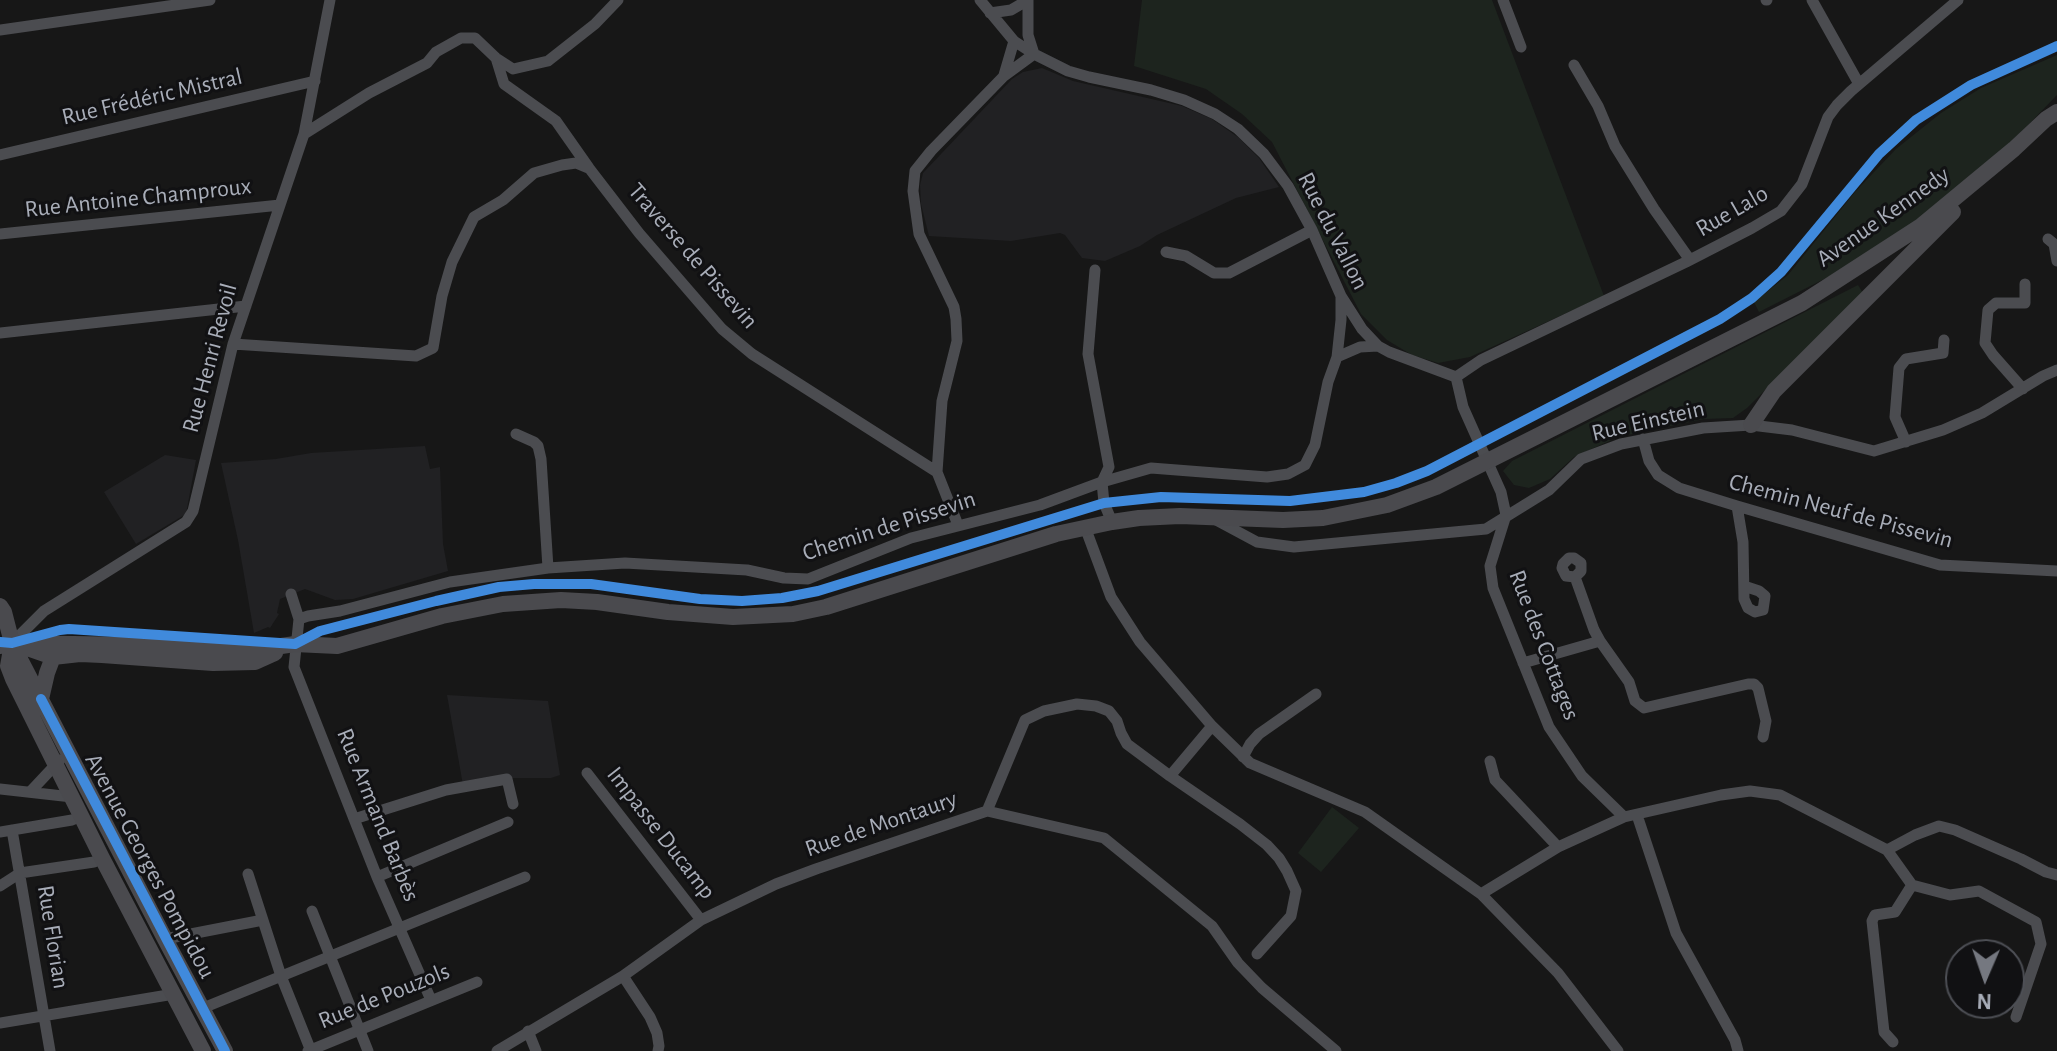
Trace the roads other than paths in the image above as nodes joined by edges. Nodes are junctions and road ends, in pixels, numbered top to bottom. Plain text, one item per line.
1 (210, 0) edge
2 (330, 0) edge
3 (618, 0) edge
4 (980, 0) edge
5 (1028, 0) edge
6 (1503, 0) edge
7 (1812, 0) edge
8 (1958, 0) edge
9 (990, 13) junction
10 (0, 30) edge
11 (1014, 41) junction
12 (1521, 47) dead end
13 (1034, 54) junction
14 (496, 58) junction
15 (1574, 65) dead end
16 (1004, 76) junction
17 (315, 81) junction
18 (1859, 84) junction
19 (2057, 101) edge
20 (2052, 116) edge
21 (304, 134) junction
22 (2014, 149) junction
23 (0, 155) edge
24 (589, 168) junction
25 (280, 205) junction
26 (1312, 230) junction
27 (0, 234) edge
28 (2048, 239) dead end
29 (1166, 252) dead end
30 (1690, 260) junction
31 (2057, 261) edge
32 (1095, 270) dead end
33 (2025, 284) dead end
34 (1341, 296) junction
35 (246, 306) junction
36 (0, 333) edge
37 (1944, 340) dead end
38 (233, 344) junction
39 (1378, 346) junction
40 (1337, 357) junction
41 (2057, 370) edge
42 (1456, 377) junction
43 (2023, 389) junction
44 (1751, 425) junction
45 (516, 434) dead end
46 (1643, 439) junction
47 (1906, 442) junction
48 (937, 472) junction
49 (1102, 482) junction
50 (1737, 506) junction
51 (1506, 515) junction
52 (1212, 517) junction
53 (1112, 522) junction
54 (958, 525) junction
55 (1085, 527) junction
56 (548, 568) junction
57 (2057, 571) edge
58 (1575, 577) dead end
59 (1744, 586) dead end
60 (291, 594) dead end
61 (0, 606) edge
62 (299, 619) junction
63 (0, 626) edge
64 (1600, 641) junction
65 (4, 642) edge
66 (295, 644) junction
67 (53, 657) junction
68 (1523, 663) junction
69 (1316, 694) dead end
70 (41, 699) junction
71 (1212, 726) junction
72 (1763, 737) dead end
73 (1243, 757) junction
74 (61, 758) junction
75 (1490, 761) dead end
76 (587, 773) dead end
77 (1170, 776) junction
78 (0, 789) edge
79 (30, 792) junction
80 (72, 797) junction
81 (513, 804) dead end
82 (987, 811) junction
83 (1637, 815) junction
84 (82, 816) junction
85 (1624, 817) junction
86 (354, 819) junction
87 (508, 822) dead end
88 (6, 831) edge
89 (1558, 847) junction
90 (1887, 850) junction
91 (102, 858) junction
92 (20, 873) junction
93 (248, 874) dead end
94 (2057, 875) edge
95 (377, 877) junction
96 (525, 877) dead end
97 (1912, 885) junction
98 (0, 886) edge
99 (1481, 894) junction
100 (312, 911) dead end
101 (263, 920) junction
102 (701, 920) junction
103 (399, 929) junction
104 (165, 939) junction
105 (1257, 954) dead end
106 (329, 957) junction
107 (281, 976) junction
108 (623, 976) junction
109 (477, 982) dead end
110 (2025, 991) edge
111 (174, 994) junction
112 (431, 1000) junction
113 (203, 1008) junction
114 (43, 1017) junction
115 (0, 1023) edge
116 (359, 1030) junction
117 (528, 1031) junction
118 (1893, 1042) dead end
119 (50, 1051) edge
120 (203, 1051) edge
121 (225, 1051) edge
122 (310, 1051) edge
123 (368, 1051) edge
124 (497, 1051) edge
125 (536, 1051) edge
126 (658, 1051) edge
127 (1336, 1051) edge
128 (1618, 1051) edge
129 (1738, 1051) edge

1 - 10 street
2 - 17 street, Rue Henri Revoil
3 - 14 street
4 - 9 street, Rue du Vallon
5 - 9 street
5 - 13 street
6 - 12 street
7 - 18 street
8 - 18 street, Rue Lalo
9 - 11 street, Rue du Vallon
11 - 13 street, Rue du Vallon
11 - 16 street
13 - 16 street
13 - 26 street, Rue du Vallon
14 - 21 street
14 - 24 street, Traverse de Pissevin
15 - 30 street
16 - 48 street
17 - 21 street, Rue Henri Revoil
17 - 23 street, Rue Frédéric Mistral
18 - 30 street, Rue Lalo
19 - 20 main road, Avenue Kennedy
20 - 22 main road, Avenue Kennedy
21 - 25 street, Rue Henri Revoil
22 - 44 main road
22 - 52 main road, Avenue Kennedy
24 - 38 street
24 - 48 street, Traverse de Pissevin
25 - 27 street, Rue Antoine Champroux
25 - 35 street, Rue Henri Revoil
26 - 29 street
26 - 34 street, Rue du Vallon
28 - 31 street
30 - 42 street, Rue Lalo
32 - 49 street
33 - 43 street
34 - 39 street, Rue du Vallon
34 - 40 street, Chemin de Pissevin
35 - 36 street
35 - 38 street, Rue Henri Revoil
37 - 47 street
38 - 65 street, Rue Henri Revoil
39 - 40 street
39 - 42 street, Rue du Vallon
40 - 49 street, Chemin de Pissevin
41 - 43 street, Rue Einstein
42 - 51 street
43 - 47 street, Rue Einstein
44 - 46 street, Rue Einstein
44 - 47 street, Rue Einstein
45 - 56 street
46 - 50 street, Chemin Neuf de Pissevin
46 - 51 street, Rue Einstein
48 - 54 street
49 - 53 street
49 - 54 street, Chemin de Pissevin
50 - 57 street, Chemin Neuf de Pissevin
50 - 59 street
51 - 52 street, Rue Einstein
51 - 68 street, Rue des Cottages
52 - 53 main road, Avenue Kennedy
53 - 55 main road, Avenue Kennedy
54 - 56 street, Chemin de Pissevin
55 - 66 main road, Avenue Kennedy
55 - 71 street
56 - 62 street, Chemin de Pissevin
58 - 64 street
60 - 62 street
61 - 65 main road
62 - 66 street
63 - 65 main road
64 - 68 street
64 - 72 street
65 - 66 main road, Avenue Kennedy
65 - 67 main road
65 - 70 main road, Avenue Georges Pompidou
65 - 74 main road, Avenue Georges Pompidou
66 - 67 main road, Avenue Kennedy
66 - 86 street, Rue Armand Barbès
67 - 70 main road
68 - 85 street, Rue des Cottages
69 - 73 street
70 - 74 main road, Avenue Georges Pompidou
71 - 73 street
71 - 77 street
73 - 99 street
74 - 79 street
74 - 80 main road, Avenue Georges Pompidou
74 - 104 main road, Avenue Georges Pompidou
75 - 89 street
76 - 102 street, Impasse Ducamp
77 - 82 street
77 - 105 street
78 - 79 street
79 - 80 street
80 - 84 main road, Avenue Georges Pompidou
81 - 86 street
82 - 102 street, Rue de Montaury
82 - 127 street, Rue de Montaury
83 - 85 street
83 - 90 street
83 - 129 street
84 - 88 street
84 - 91 main road, Avenue Georges Pompidou
85 - 89 street
86 - 95 street, Rue Armand Barbès
87 - 95 street
88 - 92 street, Rue Florian
89 - 99 street
90 - 94 street
90 - 97 street
91 - 92 street
91 - 111 main road, Avenue Georges Pompidou
92 - 98 street
92 - 114 street, Rue Florian
93 - 101 street
95 - 103 street, Rue Armand Barbès
96 - 103 street
97 - 110 street
97 - 118 street
99 - 128 street
100 - 106 street
101 - 104 street
101 - 107 street
102 - 108 street, Rue de Montaury
103 - 106 street
103 - 112 street, Rue Armand Barbès
104 - 113 main road, Avenue Georges Pompidou
106 - 107 street
106 - 116 street
107 - 113 street
107 - 122 street
108 - 117 street, Rue de Montaury
108 - 126 street
109 - 112 street, Rue de Pouzols
111 - 114 street
111 - 120 main road, Avenue Georges Pompidou
112 - 116 street, Rue de Pouzols
113 - 121 main road, Avenue Georges Pompidou
114 - 115 street
114 - 119 street, Rue Florian
116 - 122 street, Rue de Pouzols
116 - 123 street
117 - 124 street, Rue de Montaury
117 - 125 street

